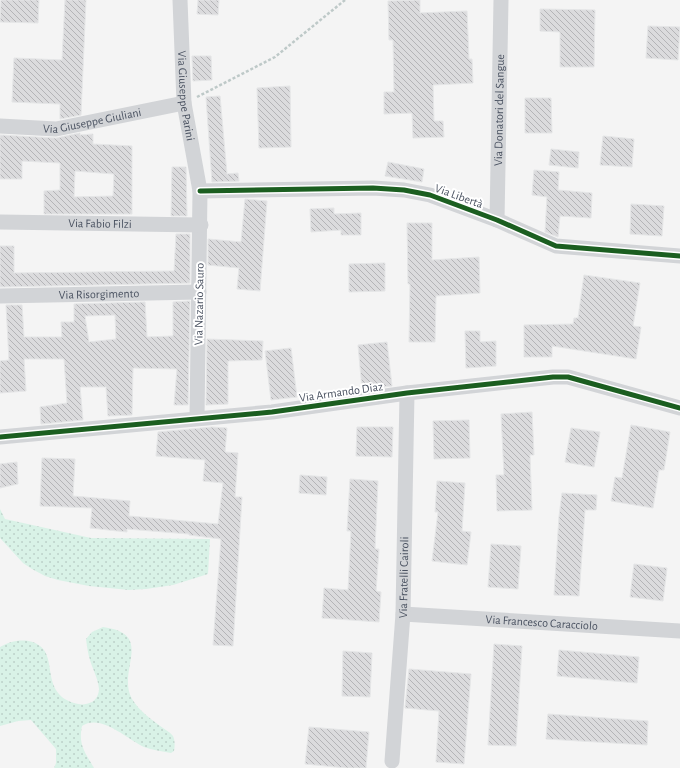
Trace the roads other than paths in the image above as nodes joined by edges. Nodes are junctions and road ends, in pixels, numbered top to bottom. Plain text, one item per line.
1 (180, 0) edge
2 (501, 0) edge
3 (184, 103) junction
4 (0, 126) edge
5 (200, 191) junction
6 (496, 220) junction
7 (0, 222) edge
8 (201, 225) junction
9 (680, 256) edge
10 (199, 292) junction
11 (0, 296) edge
12 (408, 393) junction
13 (680, 408) edge
14 (197, 418) junction
15 (0, 437) edge
16 (403, 614) junction
17 (680, 631) edge
18 (392, 761) dead end

1 - 3 street, Via Giuseppe Parini
2 - 6 street, Via Donatori del Sangue
3 - 4 street, Via Giuseppe Giuliani
3 - 5 street, Via Giuseppe Parini
5 - 6 street, Via Libertà
5 - 8 street, Via Nazario Sauro
6 - 9 street, Via Libertà
7 - 8 street, Via Fabio Filzi
8 - 10 street, Via Nazario Sauro
10 - 11 street, Via Risorgimento
10 - 14 street, Via Nazario Sauro
12 - 13 street, Via Armando Diaz
12 - 14 street, Via Armando Diaz
12 - 16 street, Via Fratelli Cairoli
14 - 15 street, Via Armando Diaz
16 - 17 street, Via Francesco Caracciolo
16 - 18 street, Via Fratelli Cairoli

